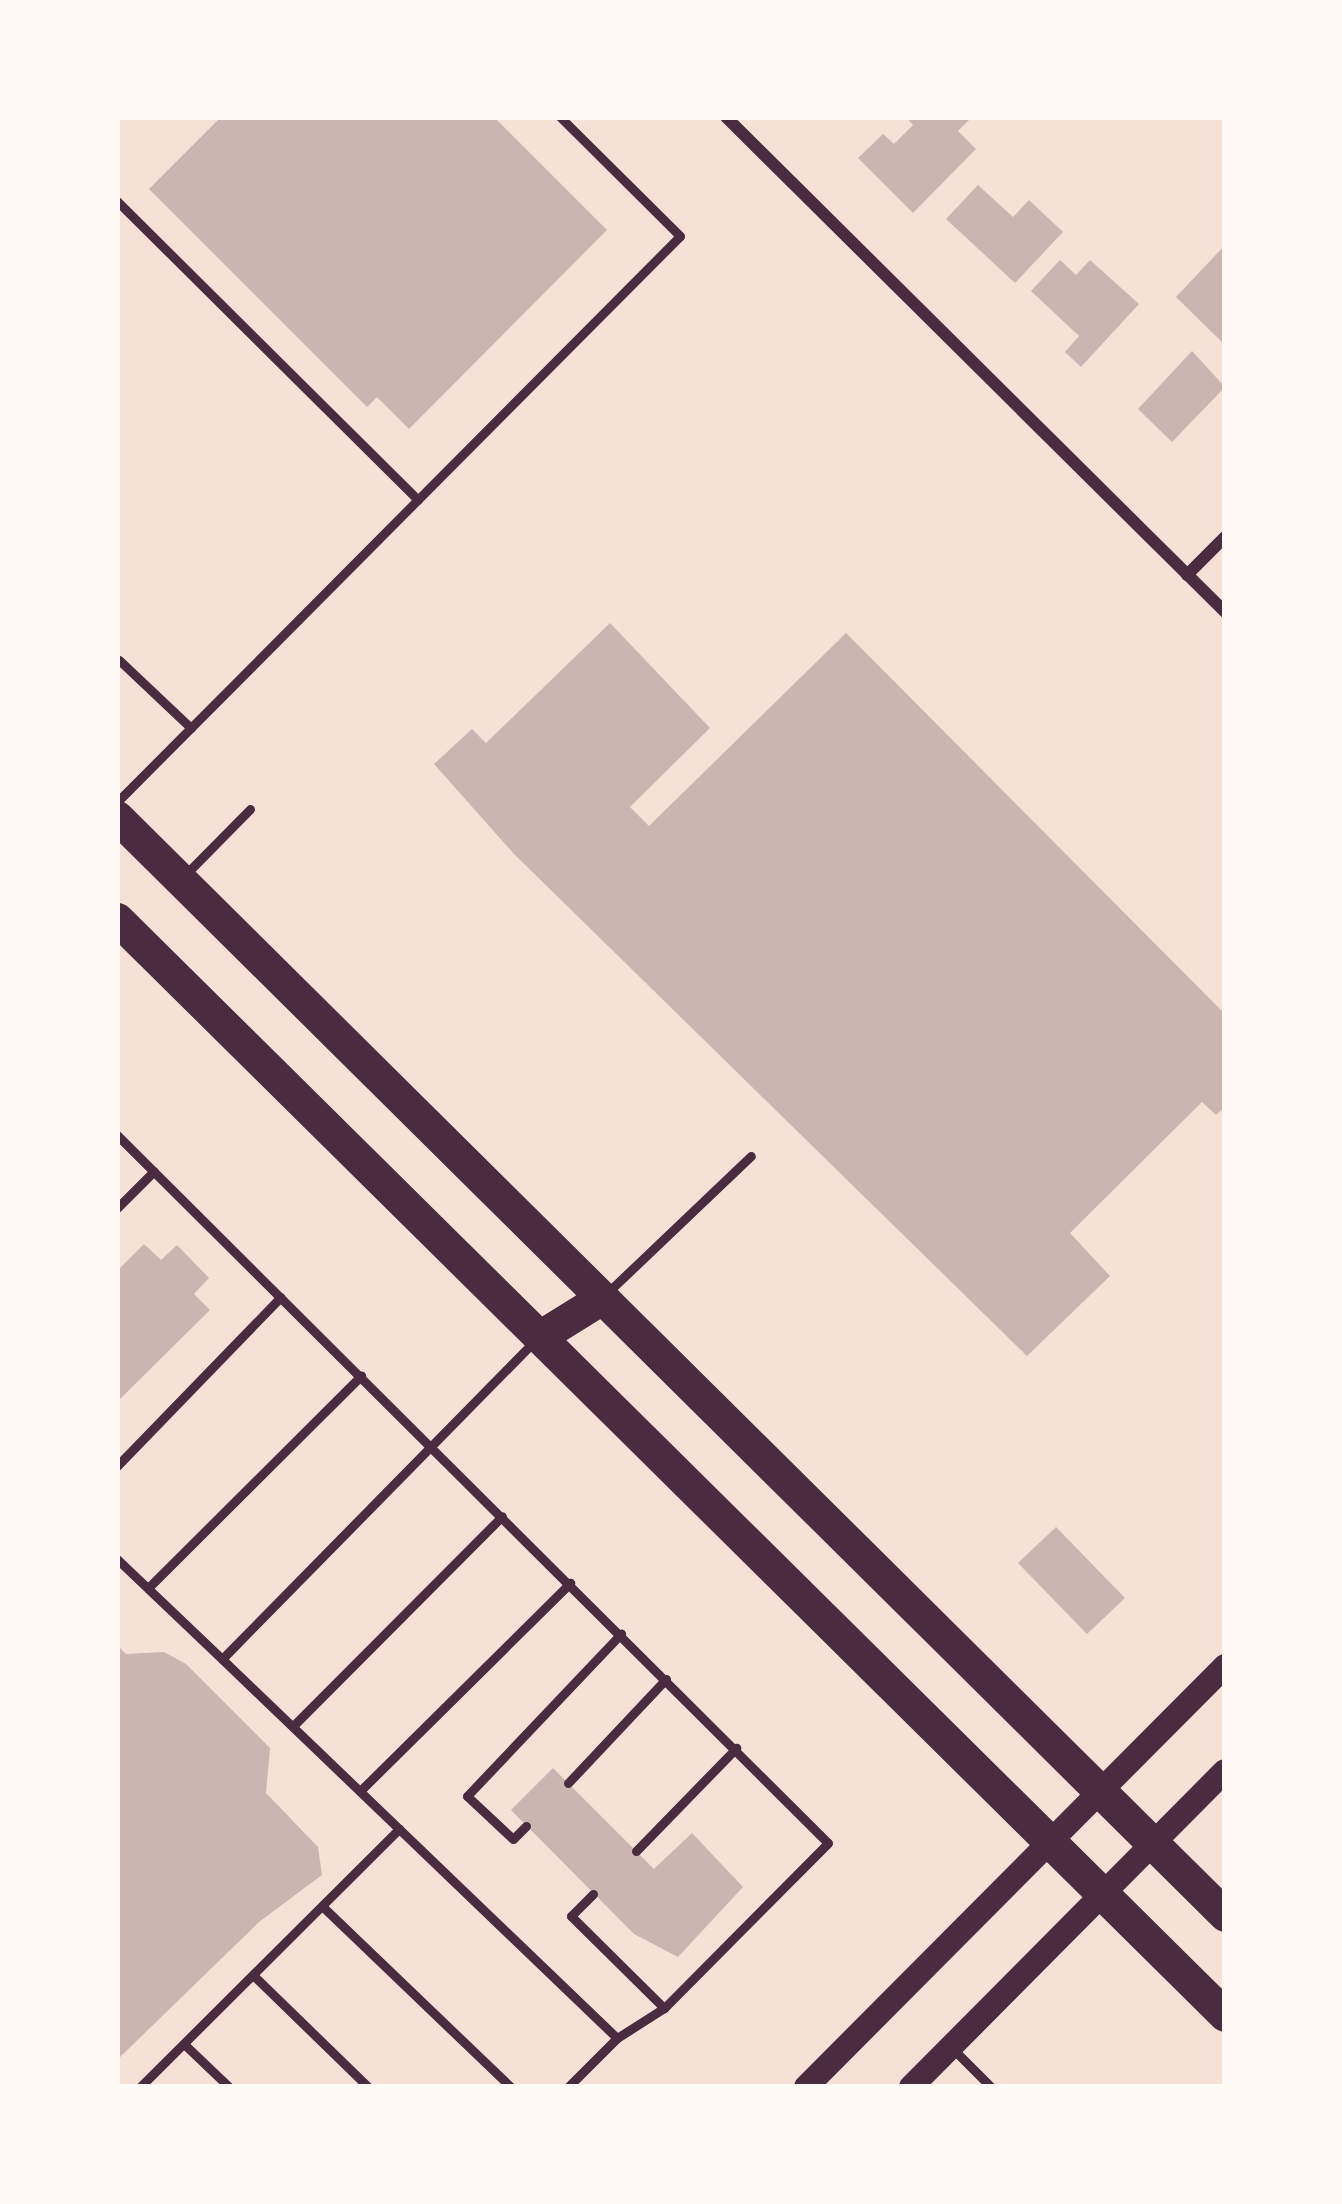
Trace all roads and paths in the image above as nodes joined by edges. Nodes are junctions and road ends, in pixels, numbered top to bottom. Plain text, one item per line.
1 (560, 117) edge
2 (733, 119) edge
3 (117, 201) edge
4 (418, 500) junction
5 (1225, 537) edge
6 (1187, 575) junction
7 (1225, 612) edge
8 (119, 660) edge
9 (191, 728) junction
10 (117, 802) edge
11 (250, 809) dead end
12 (117, 817) edge
13 (181, 880) junction
14 (117, 920) edge
15 (117, 1135) edge
16 (751, 1156) dead end
17 (154, 1171) junction
18 (117, 1208) edge
19 (281, 1297) junction
20 (602, 1298) junction
21 (539, 1337) junction
22 (361, 1376) junction
23 (117, 1443) edge
24 (432, 1447) junction
25 (129, 1454) junction
26 (117, 1466) edge
27 (502, 1516) junction
28 (117, 1559) edge
29 (570, 1583) junction
30 (148, 1588) junction
31 (621, 1634) junction
32 (222, 1659) junction
33 (1225, 1666) edge
34 (667, 1679) junction
35 (292, 1726) junction
36 (736, 1748) junction
37 (1225, 1772) edge
38 (568, 1783) dead end
39 (1099, 1790) junction
40 (360, 1791) junction
41 (526, 1826) dead end
42 (399, 1829) junction
43 (1047, 1840) junction
44 (1154, 1843) junction
45 (636, 1851) dead end
46 (1102, 1893) junction
47 (593, 1894) dead end
48 (322, 1906) junction
49 (1225, 1915) edge
50 (253, 1975) junction
51 (664, 2008) junction
52 (1225, 2015) edge
53 (616, 2038) junction
54 (184, 2044) junction
55 (950, 2047) junction
56 (140, 2087) edge
57 (229, 2087) edge
58 (368, 2087) edge
59 (511, 2087) edge
60 (568, 2087) edge
61 (806, 2087) edge
62 (910, 2087) edge
63 (992, 2087) edge

1 - 4 lane
2 - 6 street
3 - 4 lane
4 - 9 lane
5 - 6 street
6 - 7 street
8 - 9 lane
9 - 10 lane
11 - 13 lane
12 - 13 highway
13 - 20 highway
14 - 21 highway
15 - 17 lane
16 - 20 lane
17 - 18 lane
17 - 19 lane
19 - 22 lane
19 - 25 lane
20 - 21 highway
20 - 39 highway
21 - 24 lane
21 - 43 highway
22 - 24 lane
22 - 30 lane
23 - 25 lane
24 - 27 lane
24 - 32 lane
25 - 26 lane
27 - 29 lane
27 - 35 lane
28 - 30 lane
29 - 31 lane
29 - 40 lane
30 - 32 lane
31 - 34 lane
31 - 41 lane
32 - 35 lane
33 - 39 main road
34 - 36 lane
34 - 38 lane
35 - 40 lane
36 - 45 lane
36 - 51 lane
37 - 44 main road
39 - 43 main road
39 - 44 highway
40 - 42 lane
42 - 48 lane
42 - 53 lane
43 - 46 highway
43 - 61 main road
44 - 46 main road
44 - 49 highway
46 - 52 highway
46 - 55 main road
47 - 51 lane
48 - 50 lane
48 - 59 lane
50 - 54 lane
50 - 58 lane
51 - 53 lane
53 - 60 lane
54 - 56 lane
54 - 57 lane
55 - 62 main road
55 - 63 lane

